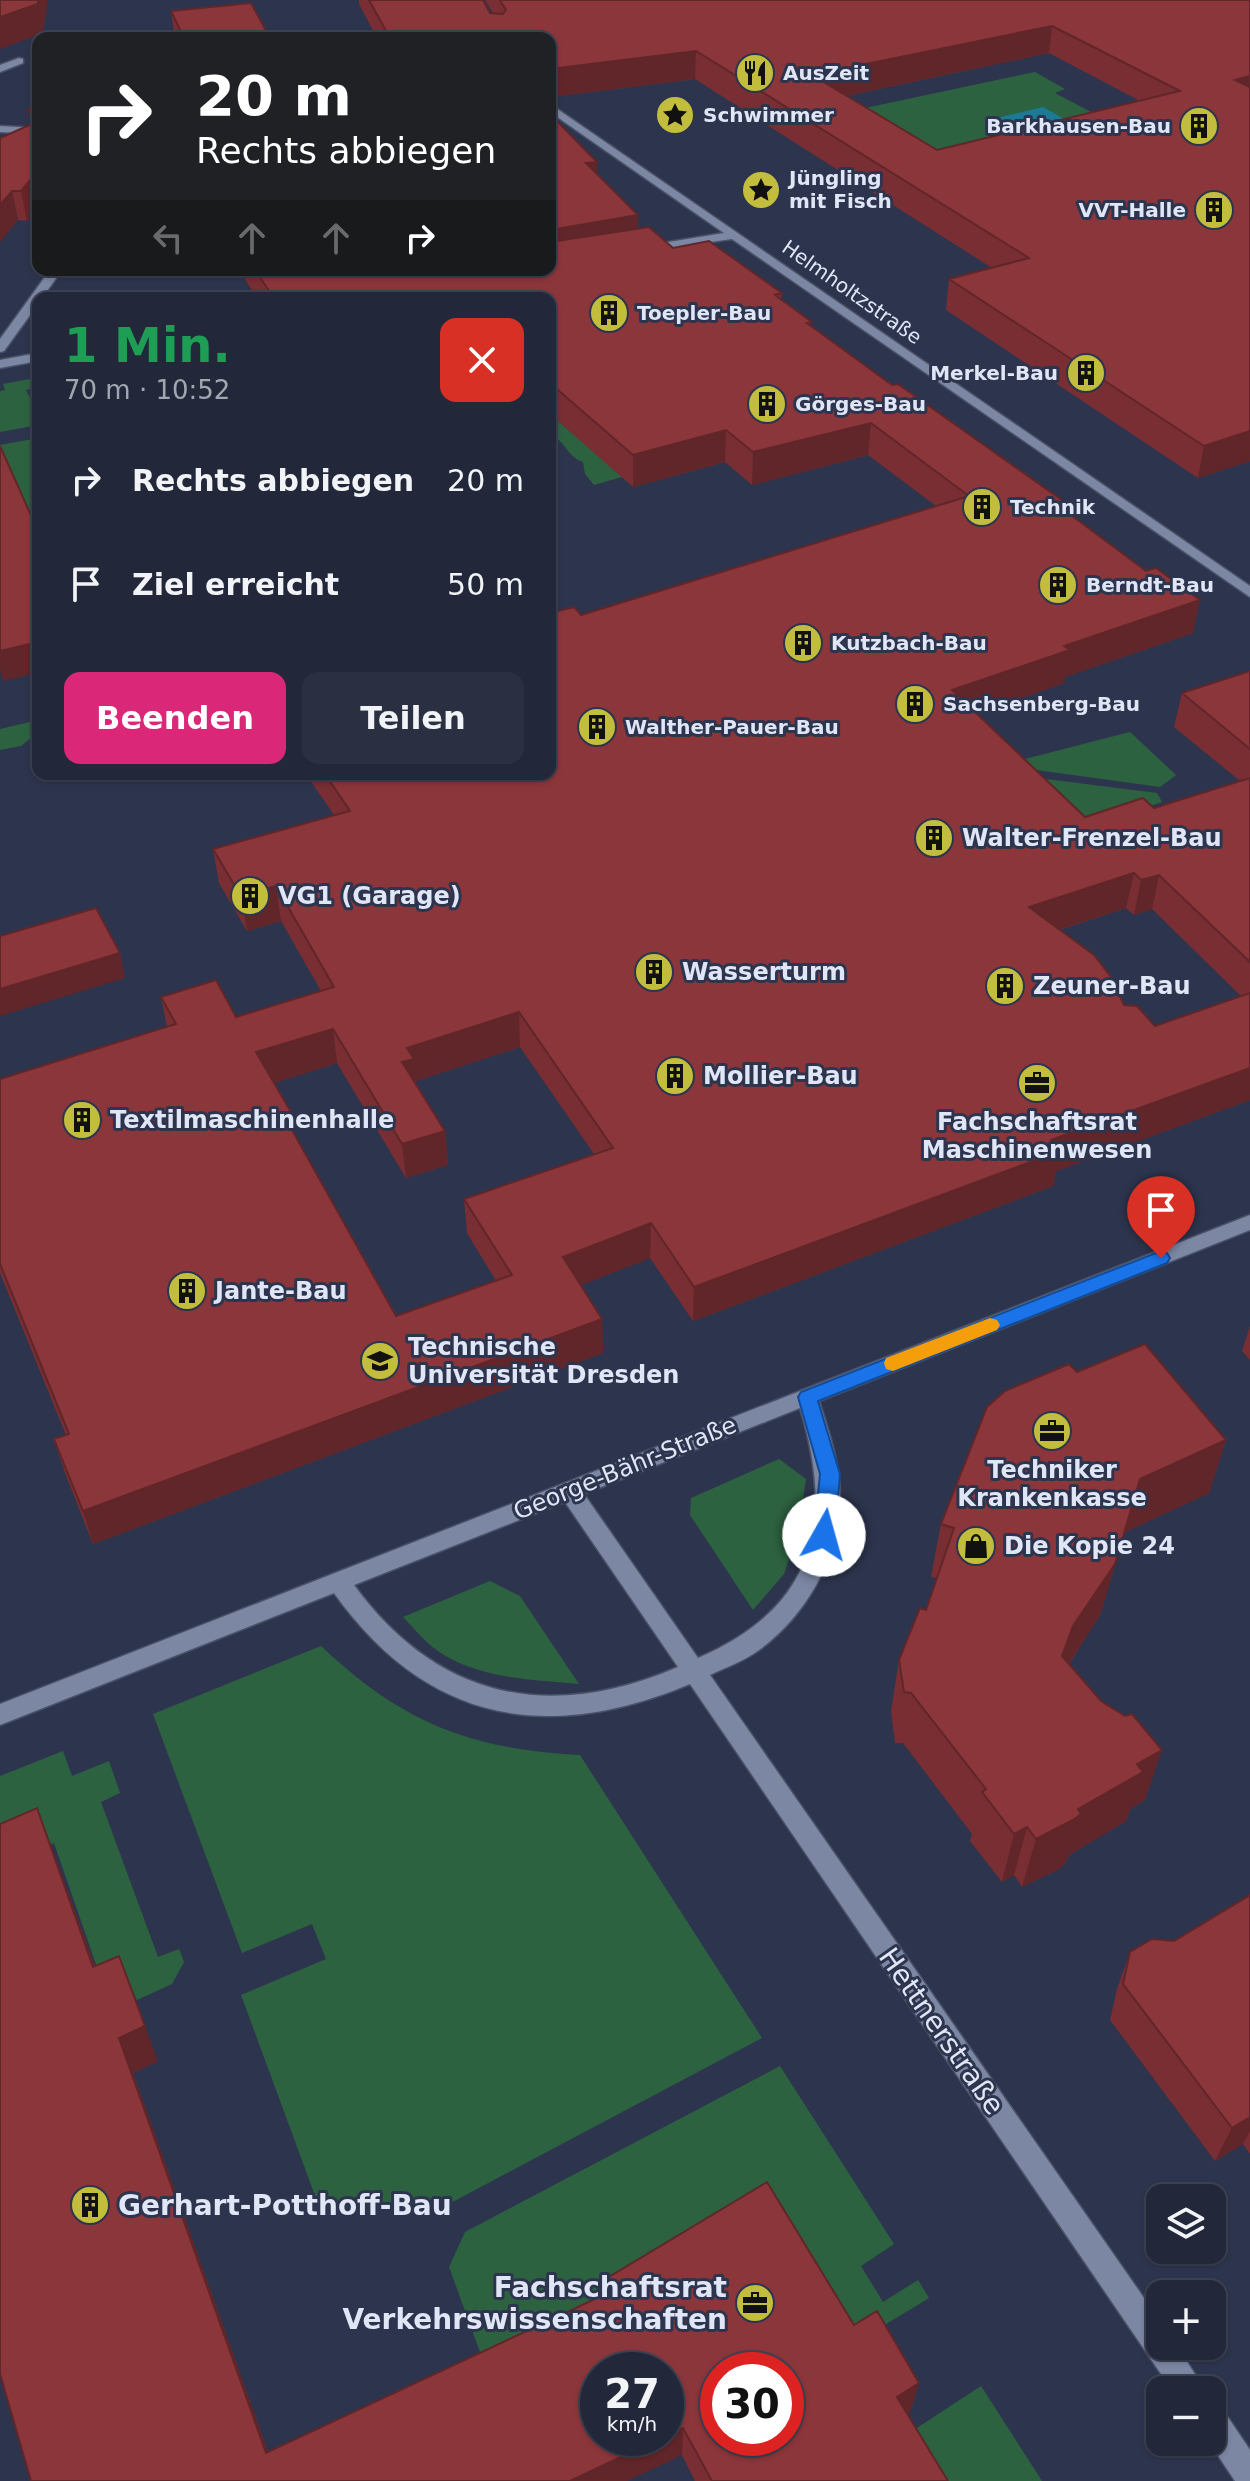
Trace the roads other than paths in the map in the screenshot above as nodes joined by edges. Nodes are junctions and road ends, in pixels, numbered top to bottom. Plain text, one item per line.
1 (19, 61) dead end
2 (0, 69) edge
3 (556, 111) edge
4 (0, 129) edge
5 (32, 131) edge
6 (734, 235) junction
7 (625, 254) edge
8 (32, 303) edge
9 (0, 348) edge
10 (32, 358) edge
11 (0, 364) edge
12 (1250, 593) edge
13 (1250, 1222) edge
14 (807, 1397) junction
15 (569, 1490) junction
16 (339, 1582) junction
17 (694, 1672) junction
18 (0, 1715) edge
19 (1180, 2376) edge
20 (1226, 2441) edge
21 (1250, 2476) edge

1 - 2 street
3 - 6 street, Helmholtzstraße
4 - 5 street
6 - 7 street
6 - 12 street, Helmholtzstraße
8 - 9 street
10 - 11 street
13 - 14 street, George-Bähr-Straße
14 - 15 street, George-Bähr-Straße
14 - 17 street
15 - 16 street, George-Bähr-Straße
15 - 17 street, Hettnerstraße
16 - 17 street
16 - 18 street, George-Bähr-Straße
17 - 19 street, Hettnerstraße
20 - 21 street

